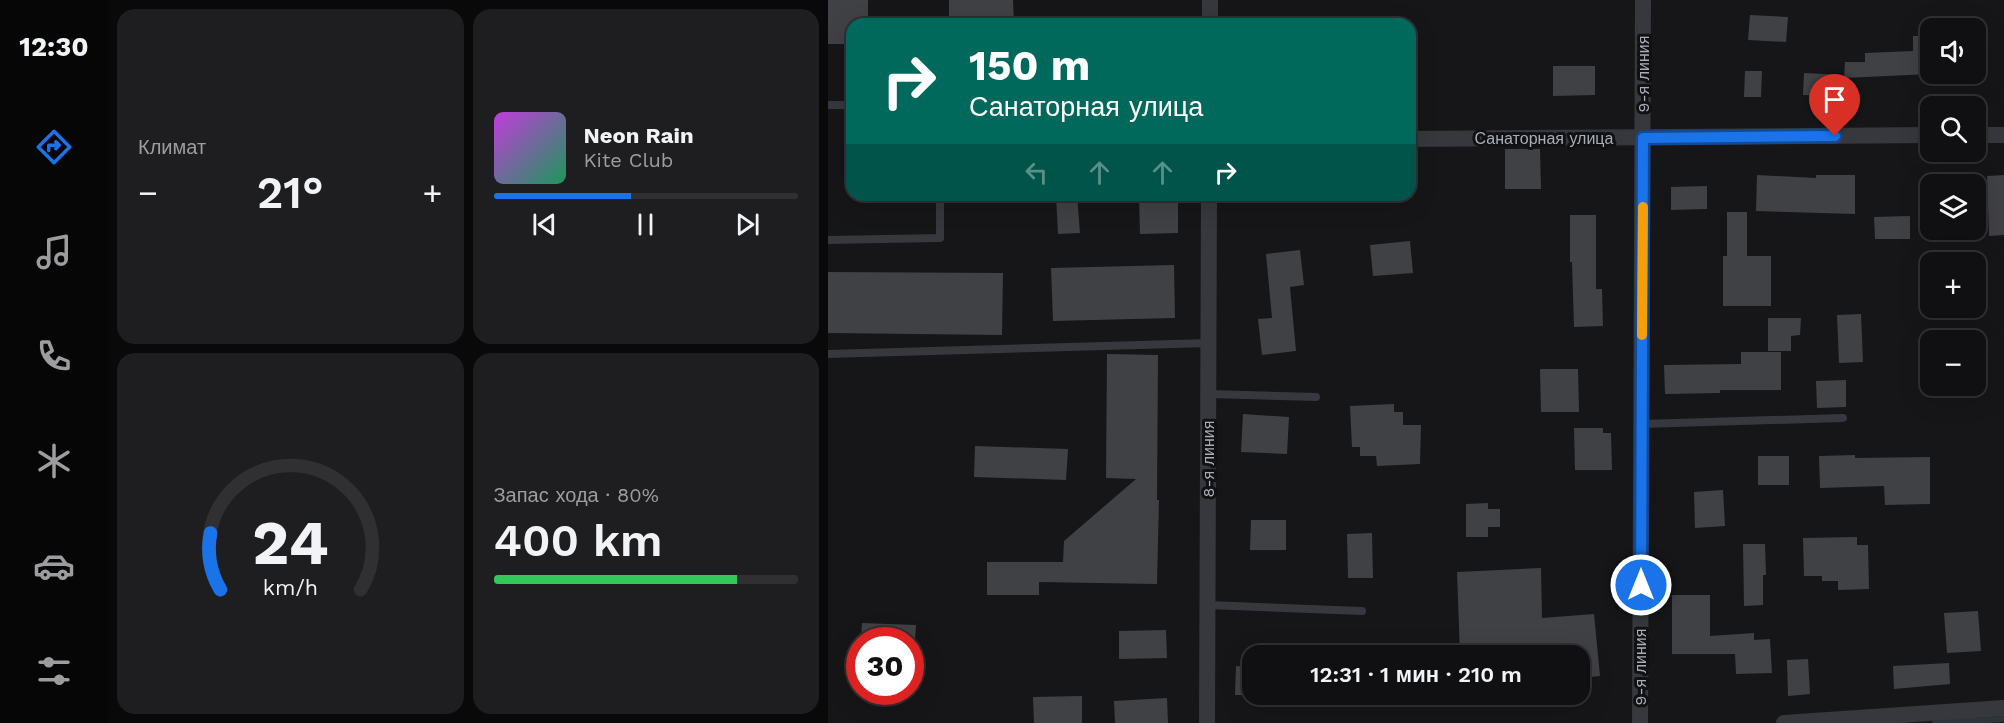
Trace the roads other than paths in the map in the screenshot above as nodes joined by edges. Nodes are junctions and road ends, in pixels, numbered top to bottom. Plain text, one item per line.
1 (1210, 0) edge
2 (1643, 0) edge
3 (1210, 18) edge
4 (828, 105) edge
5 (846, 105) edge
6 (1920, 135) edge
7 (1986, 135) edge
8 (2004, 135) edge
9 (1643, 138) junction
10 (1416, 139) edge
11 (940, 201) edge
12 (1209, 201) edge
13 (828, 240) edge
14 (1209, 343) junction
15 (828, 354) edge
16 (1209, 394) junction
17 (1316, 397) dead end
18 (1843, 418) dead end
19 (1641, 424) junction
20 (1208, 605) junction
21 (1362, 611) dead end
22 (2004, 708) edge
23 (1884, 720) edge
24 (1207, 723) edge
25 (1640, 723) edge
26 (1784, 723) edge

1 - 3 street
2 - 9 street, 9-я линия
4 - 5 lane
6 - 9 street, Санаторная улица
7 - 8 street
9 - 10 street, Санаторная улица
9 - 19 street, 9-я линия
11 - 13 lane
12 - 14 street, 8-я линия
14 - 15 lane
14 - 16 street, 8-я линия
16 - 17 lane
16 - 20 street, 8-я линия
18 - 19 lane
19 - 25 street, 9-я линия
20 - 21 lane
20 - 24 street, 8-я линия
22 - 23 street
23 - 26 street

